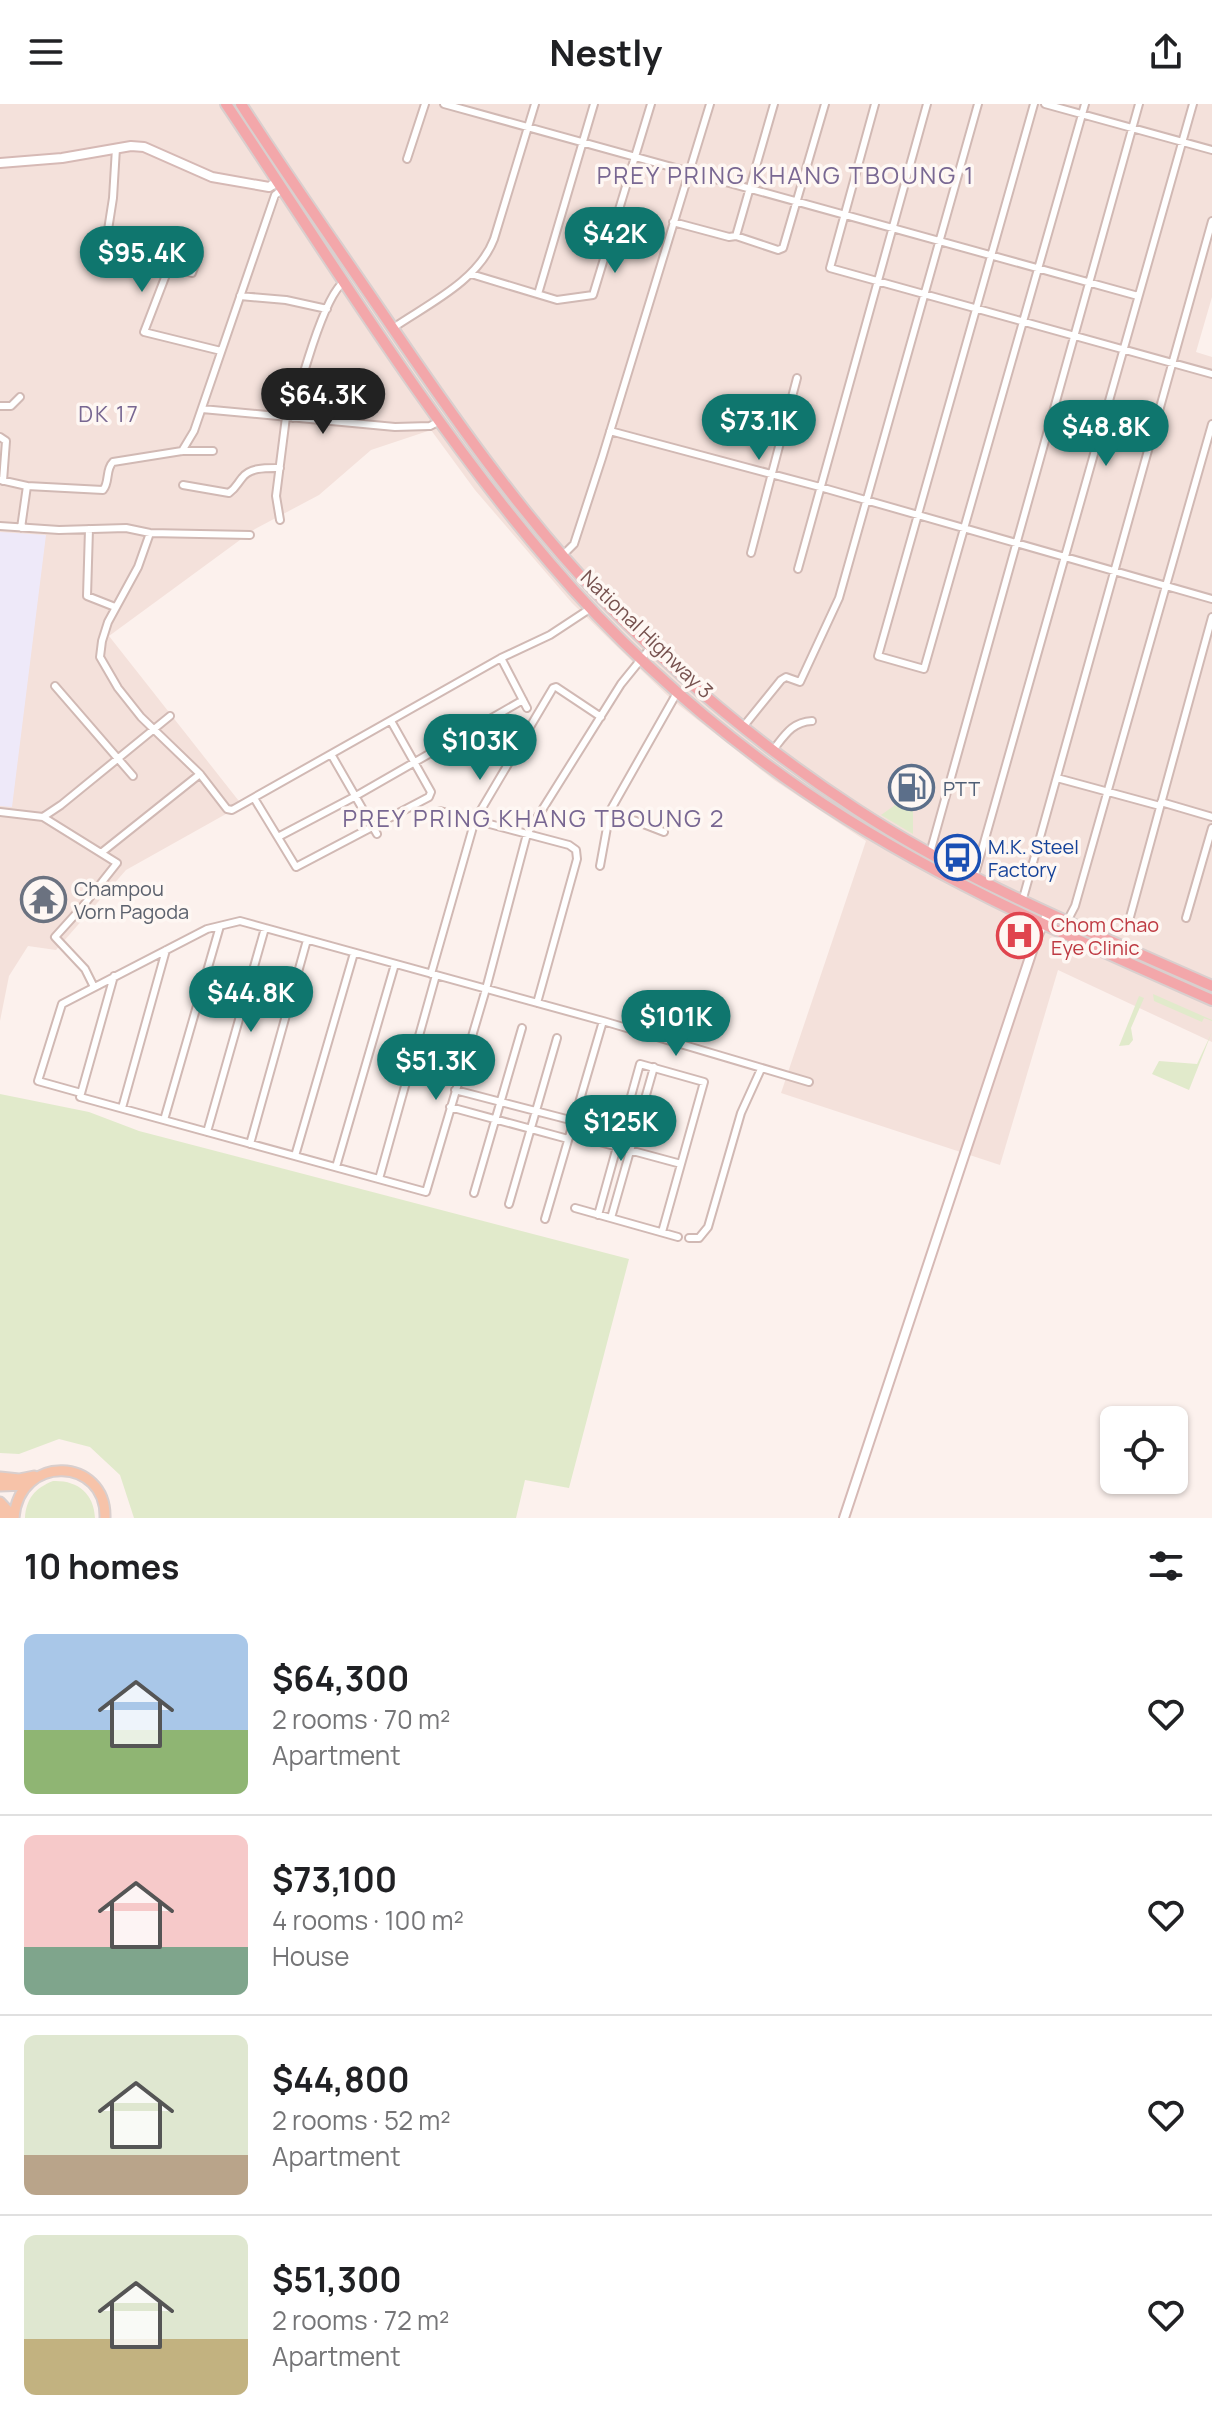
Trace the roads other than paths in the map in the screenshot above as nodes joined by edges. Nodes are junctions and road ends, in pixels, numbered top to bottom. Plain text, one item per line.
1 (226, 104) edge
2 (241, 104) edge
3 (425, 104) edge
4 (444, 104) edge
5 (480, 104) edge
6 (535, 104) edge
7 (594, 104) edge
8 (651, 104) edge
9 (710, 104) edge
10 (774, 104) edge
11 (825, 104) edge
12 (875, 104) edge
13 (927, 104) edge
14 (978, 104) edge
15 (1034, 104) edge
16 (1045, 104) edge
17 (1085, 104) edge
18 (1139, 104) edge
19 (1193, 104) edge
20 (477, 113) junction
21 (1082, 114) junction
22 (528, 127) junction
23 (1133, 128) junction
24 (583, 142) junction
25 (1182, 142) junction
26 (116, 148) junction
27 (1212, 150) edge
28 (635, 157) junction
29 (407, 159) dead end
30 (0, 163) edge
31 (688, 171) junction
32 (276, 189) junction
33 (751, 189) junction
34 (796, 201) junction
35 (844, 214) junction
36 (1212, 221) edge
37 (673, 222) junction
38 (892, 228) junction
39 (736, 236) junction
40 (939, 241) junction
41 (108, 242) junction
42 (199, 255) dead end
43 (990, 255) junction
44 (103, 262) dead end
45 (169, 267) junction
46 (1038, 268) junction
47 (471, 274) junction
48 (877, 281) junction
49 (344, 282) junction
50 (1090, 282) junction
51 (538, 294) junction
52 (925, 294) junction
53 (240, 296) junction
54 (1138, 296) junction
55 (975, 308) junction
56 (327, 309) junction
57 (1023, 321) junction
58 (393, 328) junction
59 (1075, 335) junction
60 (1124, 349) junction
61 (221, 351) junction
62 (1173, 363) junction
63 (1212, 374) edge
64 (797, 378) dead end
65 (20, 397) dead end
66 (0, 406) edge
67 (202, 409) junction
68 (289, 418) junction
69 (440, 421) junction
70 (1212, 424) edge
71 (610, 431) junction
72 (0, 437) edge
73 (182, 451) junction
74 (213, 451) dead end
75 (280, 468) junction
76 (772, 474) junction
77 (2, 481) edge
78 (183, 485) dead end
79 (27, 486) junction
80 (820, 487) junction
81 (868, 500) junction
82 (917, 515) junction
83 (280, 520) dead end
84 (0, 526) edge
85 (21, 528) junction
86 (965, 528) junction
87 (89, 529) junction
88 (150, 533) junction
89 (250, 535) dead end
90 (1015, 543) junction
91 (751, 553) dead end
92 (563, 555) junction
93 (1066, 557) junction
94 (798, 569) dead end
95 (1114, 571) junction
96 (1166, 586) junction
97 (1212, 599) edge
98 (115, 607) junction
99 (591, 608) junction
100 (1212, 617) edge
101 (651, 647) junction
102 (501, 658) junction
103 (642, 658) junction
104 (55, 686) dead end
105 (678, 691) junction
106 (170, 716) dead end
107 (601, 717) junction
108 (391, 721) junction
109 (812, 721) dead end
110 (743, 727) junction
111 (152, 730) junction
112 (773, 750) junction
113 (331, 754) junction
114 (117, 759) junction
115 (414, 762) junction
116 (200, 774) junction
117 (133, 776) dead end
118 (1057, 778) junction
119 (1108, 792) junction
120 (354, 797) junction
121 (254, 798) junction
122 (1160, 804) junction
123 (440, 811) dead end
124 (610, 811) junction
125 (0, 812) edge
126 (43, 817) junction
127 (1212, 817) edge
128 (475, 820) junction
129 (372, 827) junction
130 (1212, 828) edge
131 (664, 832) dead end
132 (377, 834) dead end
133 (527, 834) junction
134 (278, 837) junction
135 (101, 853) junction
136 (930, 853) junction
137 (600, 866) dead end
138 (974, 878) junction
139 (1022, 902) junction
140 (1048, 913) junction
141 (1130, 917) dead end
142 (1186, 918) dead end
143 (1068, 922) junction
144 (1042, 925) junction
145 (220, 926) junction
146 (265, 928) junction
147 (1061, 933) junction
148 (307, 940) junction
149 (166, 950) junction
150 (354, 953) junction
151 (395, 964) junction
152 (433, 974) junction
153 (114, 976) junction
154 (1212, 986) edge
155 (94, 987) junction
156 (486, 989) junction
157 (1212, 1000) edge
158 (537, 1003) junction
159 (603, 1021) junction
160 (522, 1028) dead end
161 (557, 1038) dead end
162 (654, 1067) junction
163 (761, 1069) junction
164 (809, 1082) dead end
165 (455, 1090) junction
166 (81, 1093) junction
167 (501, 1102) junction
168 (450, 1107) junction
169 (122, 1108) junction
170 (536, 1111) junction
171 (496, 1119) junction
172 (164, 1120) junction
173 (574, 1121) junction
174 (531, 1129) junction
175 (207, 1132) junction
176 (569, 1137) junction
177 (250, 1144) junction
178 (617, 1147) junction
179 (630, 1150) junction
180 (295, 1156) junction
181 (681, 1164) junction
182 (336, 1167) junction
183 (379, 1179) junction
184 (474, 1193) dead end
185 (509, 1204) dead end
186 (575, 1208) dead end
187 (598, 1215) junction
188 (611, 1218) junction
189 (545, 1219) dead end
190 (662, 1232) junction
191 (678, 1237) dead end
192 (689, 1238) dead end
193 (37, 1476) junction
194 (0, 1477) edge
195 (26, 1485) junction
196 (0, 1486) edge
197 (0, 1502) edge
198 (0, 1513) edge
199 (106, 1516) edge
200 (5, 1518) edge
201 (14, 1518) edge
202 (844, 1518) edge

1 - 32 highway, National Highway 3
2 - 58 highway, National Highway 3
3 - 29 street
4 - 20 street
5 - 20 street
6 - 22 street
7 - 24 street
8 - 28 street
9 - 31 street
10 - 33 street
11 - 34 street
12 - 35 street
13 - 38 street
14 - 40 street
15 - 43 street
16 - 21 street
17 - 21 street
18 - 23 street
19 - 25 street
20 - 22 street
21 - 23 street
21 - 46 street
22 - 24 street
22 - 47 street
23 - 25 street
23 - 50 street
24 - 28 street
24 - 51 street
25 - 27 street
25 - 54 street
26 - 30 street
26 - 32 street
26 - 41 street
28 - 31 street
28 - 51 street
31 - 33 street
31 - 37 street
32 - 49 highway, National Highway 3
32 - 53 street
33 - 34 street
33 - 39 street
34 - 35 street
34 - 39 street
35 - 38 street
35 - 48 street
36 - 62 street
37 - 39 street
37 - 71 street
38 - 40 street
38 - 48 street
40 - 43 street
40 - 52 street
41 - 44 street
41 - 45 street
42 - 45 street
43 - 46 street
43 - 55 street
45 - 61 street
46 - 50 street
46 - 57 street
47 - 51 street
47 - 58 street
48 - 52 street
48 - 80 street
49 - 56 street
49 - 69 highway, National Highway 3
50 - 54 street
50 - 59 street
52 - 55 street
52 - 81 street
53 - 56 street
53 - 61 street
54 - 60 street
55 - 57 street
55 - 82 street
56 - 68 street
57 - 59 street
57 - 86 street
58 - 92 highway, National Highway 3
59 - 60 street
59 - 90 street
60 - 62 street
60 - 93 street
61 - 67 street
62 - 63 street
62 - 95 street
64 - 76 street
65 - 66 street
67 - 68 street
67 - 73 street
68 - 69 street
68 - 75 street
69 - 99 highway, National Highway 3
70 - 96 street
71 - 76 street
71 - 92 street
72 - 77 street
73 - 74 street
73 - 79 street
75 - 78 street
75 - 83 street
76 - 80 street
76 - 91 street
77 - 79 street
79 - 85 street
80 - 81 street
80 - 94 street
81 - 82 street
81 - 110 street
82 - 86 street
82 - 86 street
84 - 85 street
85 - 87 street
86 - 90 street
87 - 88 street
87 - 98 street
88 - 89 street
88 - 98 street
90 - 93 street
90 - 136 street
92 - 101 highway, National Highway 3
93 - 95 street
93 - 138 street
95 - 96 street
95 - 118 street
96 - 97 street
96 - 119 street
98 - 111 street
99 - 102 street
99 - 103 highway, National Highway 3
100 - 122 street
101 - 103 street
101 - 110 highway, National Highway 3
102 - 108 street
102 - 115 street
103 - 105 highway, National Highway 3
103 - 107 street
104 - 114 street
105 - 124 street
105 - 144 highway, National Highway 3
106 - 111 street
107 - 128 street
107 - 133 street
108 - 113 street
108 - 115 street
109 - 112 street
110 - 112 highway, National Highway 3
111 - 114 street
111 - 116 street
112 - 136 highway, National Highway 3
113 - 120 street
113 - 121 street
114 - 117 street
114 - 126 street
115 - 120 street
115 - 129 street
116 - 121 street
116 - 135 street
118 - 119 street
118 - 139 street
119 - 122 street
119 - 143 street
120 - 129 street
120 - 134 street
121 - 134 street
122 - 127 street
122 - 141 street
123 - 128 street
124 - 131 street
124 - 137 street
125 - 126 street
126 - 135 street
128 - 133 street
128 - 152 street
129 - 132 street
129 - 134 street
130 - 142 street
133 - 156 street
133 - 158 street
135 - 155 street
136 - 138 highway, National Highway 3
138 - 139 highway, National Highway 3
139 - 140 highway, National Highway 3
140 - 143 highway, National Highway 3
140 - 144 street
143 - 147 street
143 - 154 highway, National Highway 3
144 - 147 highway, National Highway 3
144 - 202 street
145 - 146 street
145 - 149 street
145 - 172 street
146 - 148 street
146 - 175 street
147 - 157 highway, National Highway 3
148 - 150 street
148 - 177 street
149 - 153 street
149 - 169 street
150 - 151 street
150 - 180 street
151 - 152 street
151 - 182 street
152 - 156 street
152 - 183 street
153 - 155 street
153 - 166 street
155 - 166 street
156 - 158 street
156 - 165 street
158 - 159 street
159 - 163 street
159 - 173 street
160 - 167 street
161 - 170 street
162 - 178 street
162 - 179 street
162 - 181 street
163 - 164 street
163 - 192 street
165 - 167 street
165 - 168 street
166 - 169 street
167 - 170 street
167 - 171 street
168 - 171 street
168 - 183 street
169 - 172 street
170 - 173 street
170 - 174 street
171 - 174 street
171 - 184 street
172 - 175 street
173 - 176 street
174 - 176 street
174 - 185 street
175 - 177 street
176 - 178 street
176 - 189 street
177 - 180 street
178 - 179 street
178 - 187 street
179 - 181 street
179 - 188 street
180 - 182 street
181 - 190 street
182 - 183 street
186 - 187 street
187 - 188 street
188 - 190 street
190 - 191 street
193 - 194 main road
193 - 195 main road
193 - 199 main road
195 - 196 main road
195 - 201 main road
197 - 201 main road
198 - 200 main road

